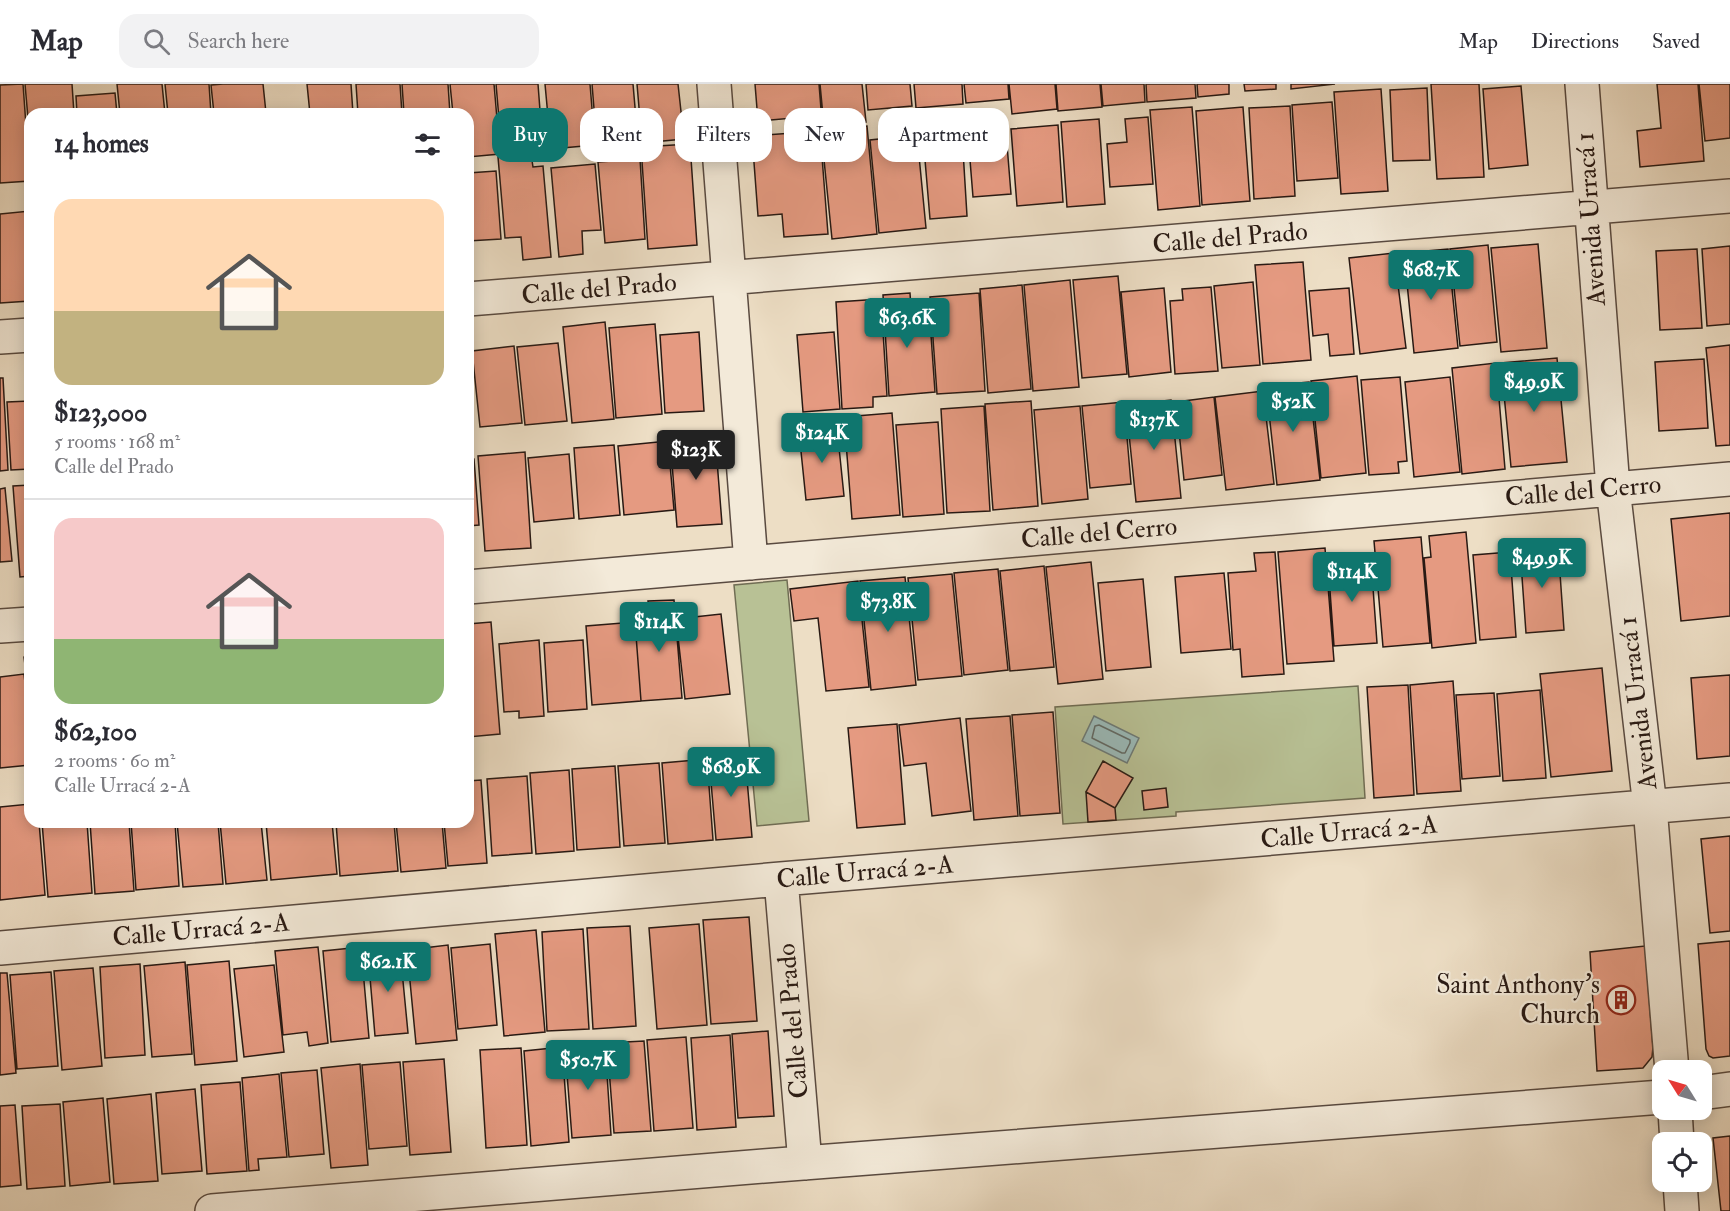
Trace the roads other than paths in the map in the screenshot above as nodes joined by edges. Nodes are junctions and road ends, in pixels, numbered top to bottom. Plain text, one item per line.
1 (714, 84) edge
2 (1581, 84) edge
3 (1730, 196) edge
4 (1590, 209) junction
5 (730, 278) junction
6 (474, 299) edge
7 (24, 336) edge
8 (0, 338) edge
9 (1730, 478) edge
10 (1613, 488) junction
11 (752, 563) junction
12 (474, 586) edge
13 (24, 624) edge
14 (0, 626) edge
15 (1730, 800) edge
16 (1650, 807) junction
17 (781, 879) junction
18 (0, 948) edge
19 (1671, 1060) edge
20 (1730, 1089) edge
21 (1712, 1091) edge
22 (1652, 1098) edge
23 (805, 1163) junction
24 (1681, 1192) edge
25 (212, 1211) edge
26 (1682, 1211) edge

1 - 5 street
2 - 4 street, Avenida Urracá 1
3 - 4 street, Calle del Prado
4 - 5 street, Calle del Prado
4 - 10 street, Avenida Urracá 1
5 - 6 street, Calle del Prado
5 - 11 street
7 - 8 street
9 - 10 street, Calle del Cerro
10 - 11 street, Calle del Cerro
10 - 16 street, Avenida Urracá 1
11 - 12 street, Calle del Cerro
13 - 14 street
15 - 16 street, Calle Urracá 2-A
16 - 17 street, Calle Urracá 2-A
16 - 19 street, Avenida Urracá 1
17 - 18 street, Calle Urracá 2-A
17 - 23 street, Calle del Prado
20 - 21 street
22 - 23 street
23 - 25 street
24 - 26 street

